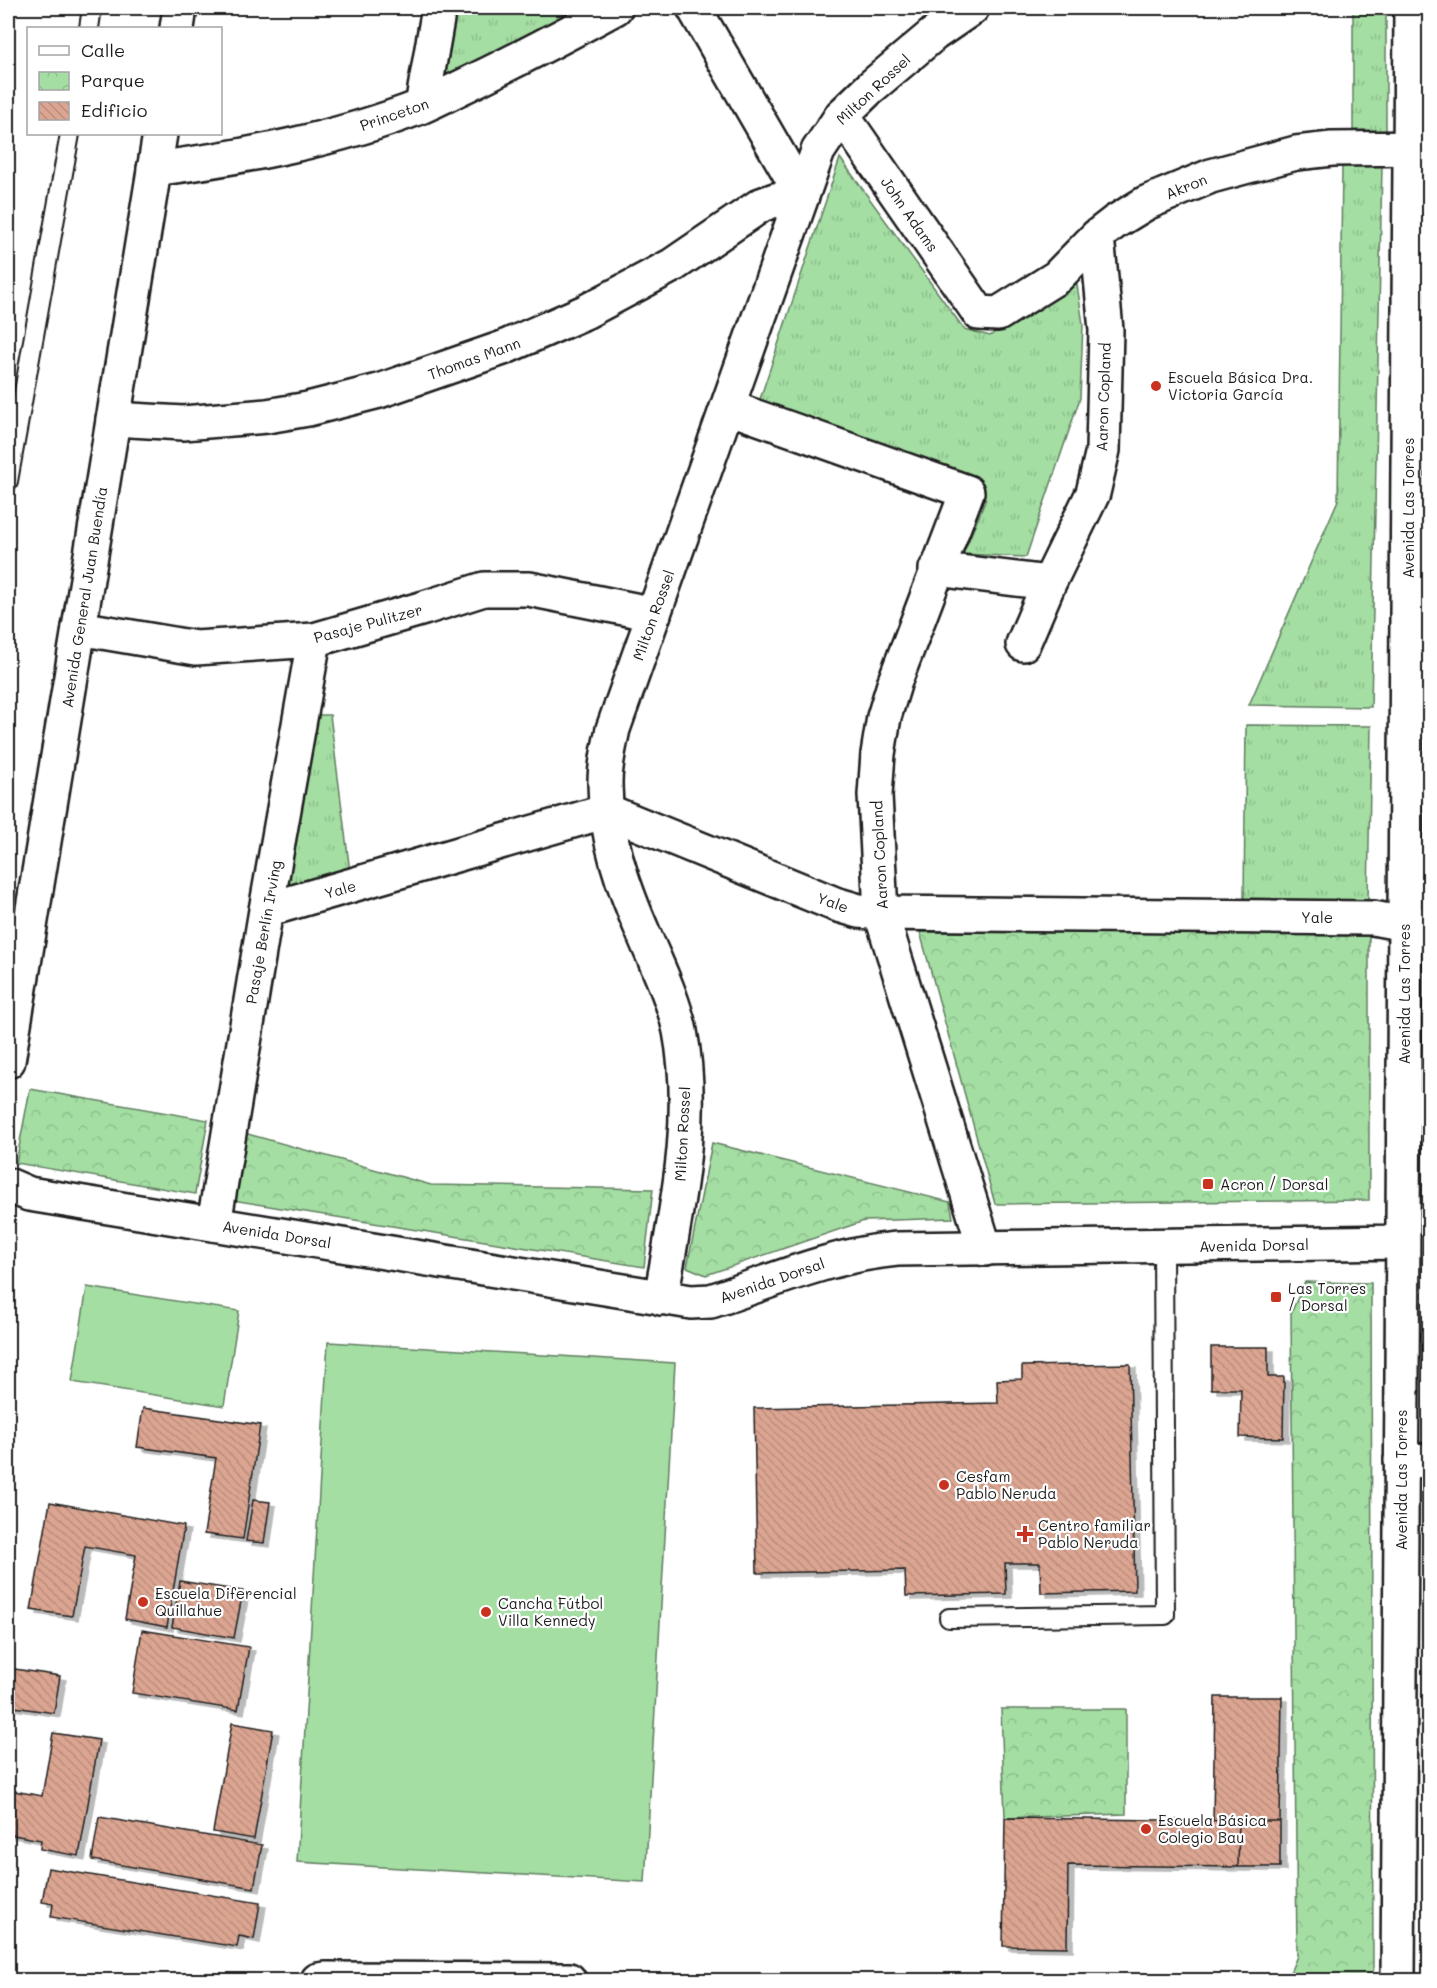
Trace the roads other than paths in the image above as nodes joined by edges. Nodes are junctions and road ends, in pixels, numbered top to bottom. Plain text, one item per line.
1 (92, 8) edge
2 (180, 8) edge
3 (439, 8) edge
4 (615, 8) edge
5 (694, 8) edge
6 (969, 8) edge
7 (1411, 8) edge
8 (89, 27) edge
9 (177, 27) edge
10 (422, 106) junction
11 (842, 115) junction
12 (70, 135) edge
13 (160, 135) edge
14 (1420, 148) edge
15 (154, 169) junction
16 (802, 195) junction
17 (1097, 236) junction
18 (979, 313) joint
19 (728, 407) junction
20 (113, 419) junction
21 (8, 481) edge
22 (936, 569) junction
23 (1050, 582) junction
24 (654, 614) junction
25 (79, 628) junction
26 (314, 640) junction
27 (1023, 644) dead end
28 (1418, 652) edge
29 (607, 811) junction
30 (266, 910) junction
31 (881, 913) junction
32 (1417, 924) edge
33 (8, 1061) edge
34 (8, 1185) edge
35 (214, 1224) junction
36 (1402, 1242) junction
37 (1163, 1246) junction
38 (986, 1249) junction
39 (661, 1298) junction
40 (1415, 1460) edge
41 (949, 1618) dead end
42 (318, 1980) edge
43 (569, 1980) edge
44 (1398, 1980) edge

1 - 8 lane
2 - 9 street
3 - 10 street
4 - 10 street, Princeton
5 - 16 street
6 - 11 street, Milton Rossel
7 - 14 street, Avenida Las Torres
10 - 15 street, Princeton
11 - 16 street, Milton Rossel
11 - 18 street, John Adams
12 - 21 lane
13 - 15 street, Avenida General Juan Buendía
14 - 17 street, Akron
14 - 28 street, Avenida Las Torres
15 - 20 street, Avenida General Juan Buendía
16 - 19 street, Milton Rossel
16 - 20 street, Thomas Mann
17 - 18 street, Akron
17 - 23 street, Aaron Copland
19 - 22 street
19 - 24 street, Milton Rossel
20 - 25 street, Avenida General Juan Buendía
22 - 23 street
22 - 31 street, Aaron Copland
23 - 27 street, Aaron Copland
24 - 26 street, Pasaje Pulitzer
24 - 29 street, Milton Rossel
25 - 26 street, Pasaje Pulitzer
25 - 33 street, Avenida General Juan Buendía
26 - 30 street, Pasaje Berlín Irving
28 - 32 street, Avenida Las Torres
29 - 30 street, Yale
29 - 31 street, Yale
29 - 39 street, Milton Rossel
30 - 35 street, Pasaje Berlín Irving
31 - 32 street, Yale
31 - 38 street, Aaron Copland
32 - 36 street, Avenida Las Torres
34 - 35 street, Avenida Dorsal
35 - 39 street, Avenida Dorsal
36 - 37 street, Avenida Dorsal
36 - 40 street, Avenida Las Torres
37 - 38 street, Avenida Dorsal
37 - 41 lane
38 - 39 street, Avenida Dorsal
40 - 44 street, Avenida Las Torres
42 - 43 street

